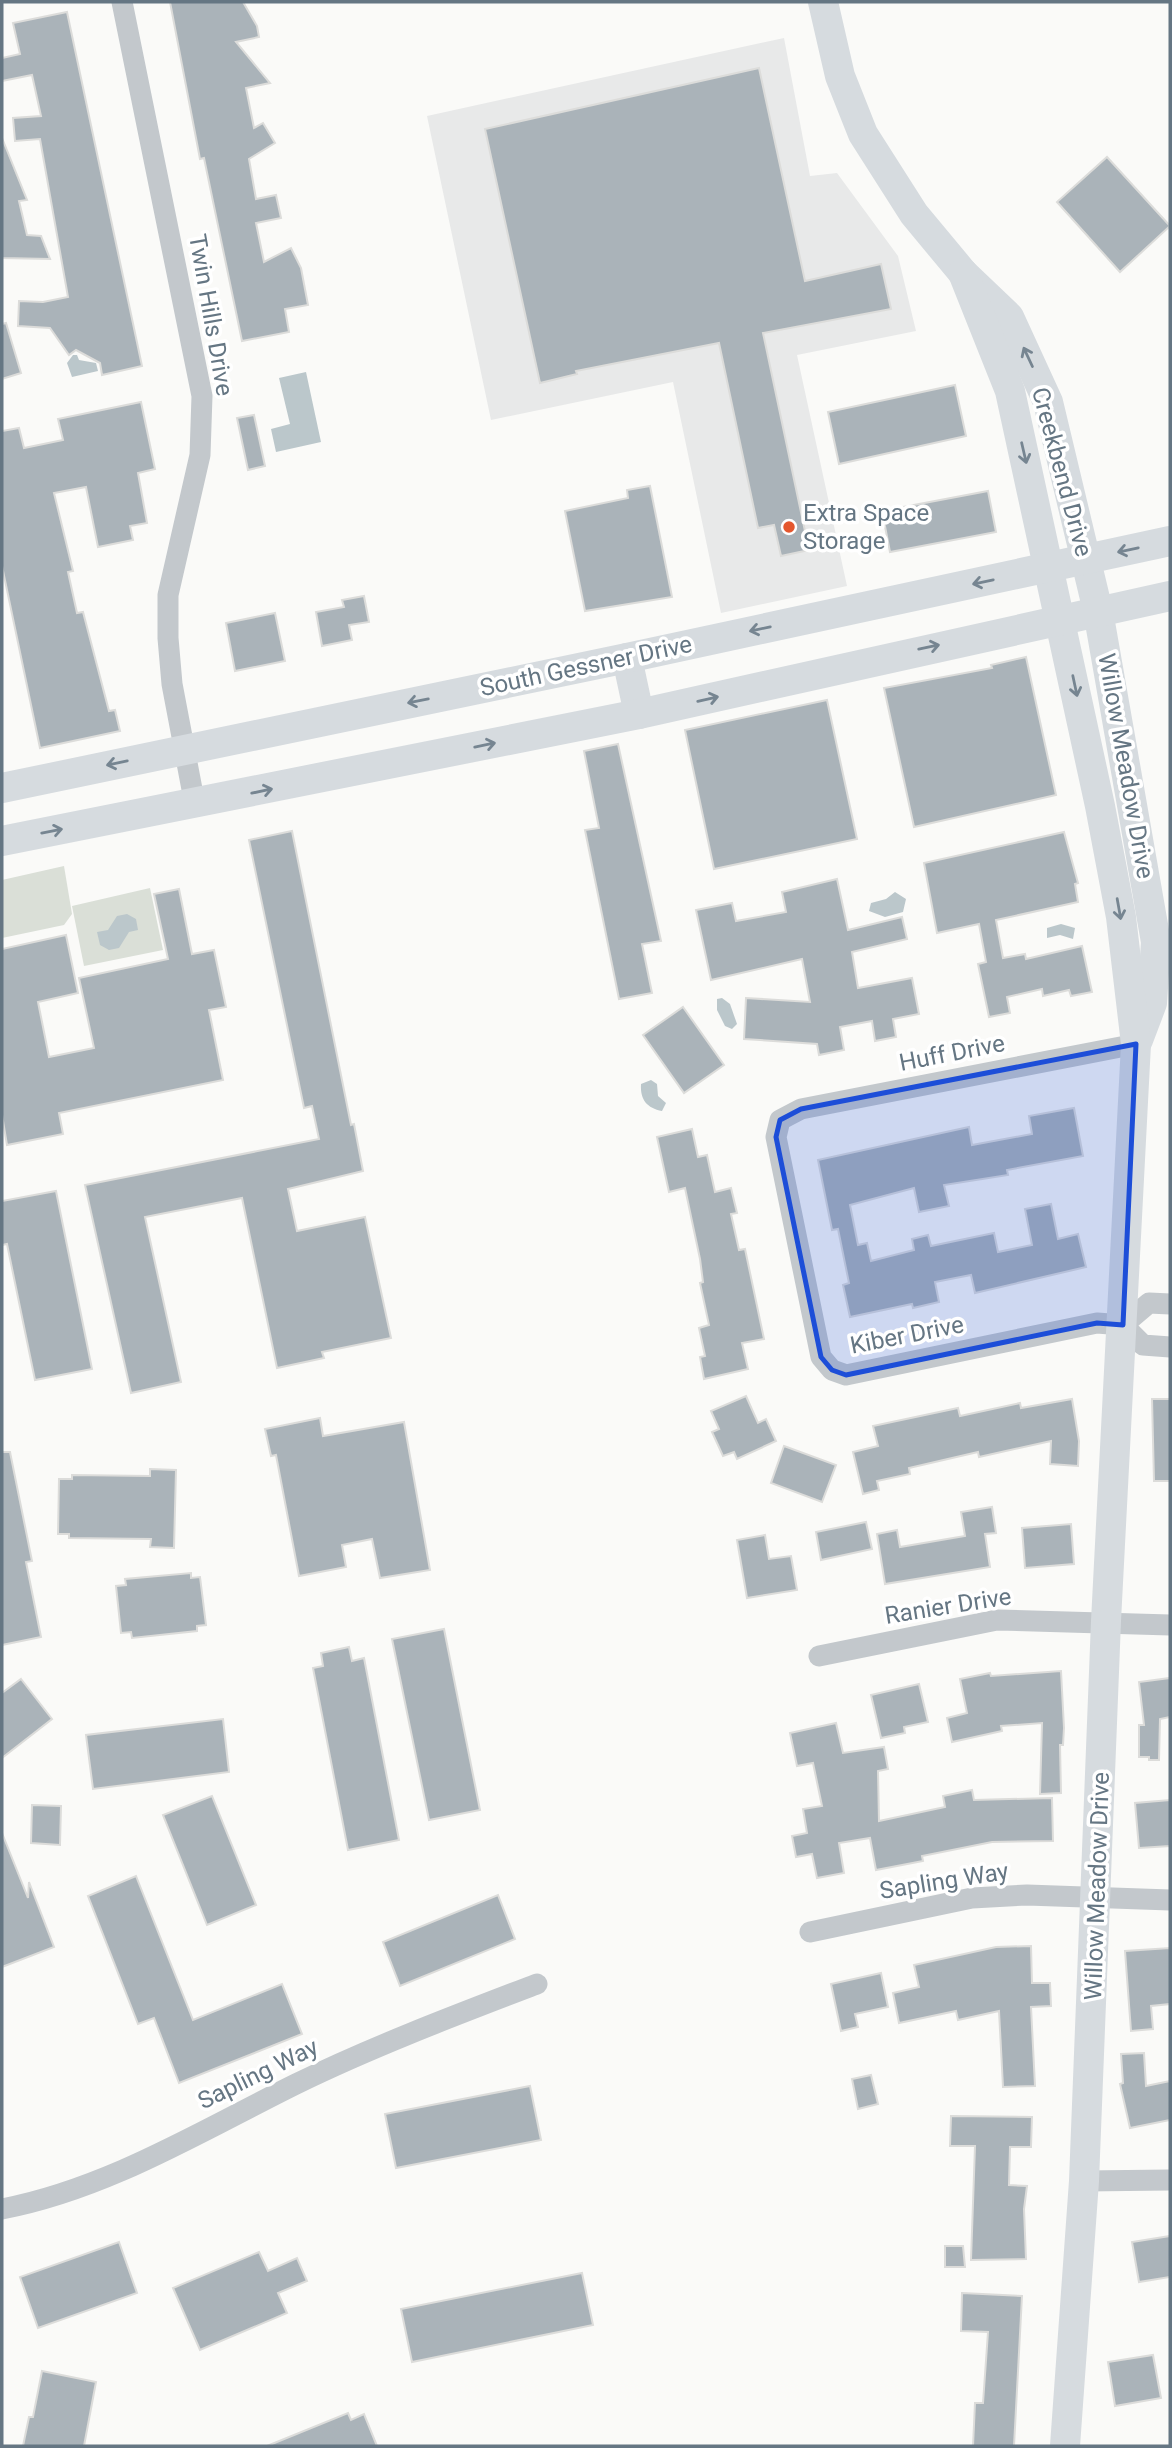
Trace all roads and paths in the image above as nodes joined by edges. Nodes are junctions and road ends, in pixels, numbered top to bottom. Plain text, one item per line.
1 (122, 2) edge
2 (823, 2) edge
3 (963, 273) junction
4 (1170, 541) edge
5 (1086, 560) junction
6 (1050, 568) junction
7 (1170, 596) edge
8 (1098, 611) junction
9 (1061, 619) junction
10 (627, 658) junction
11 (639, 714) junction
12 (184, 748) junction
13 (2, 788) edge
14 (195, 805) junction
15 (2, 841) edge
16 (1136, 1044) junction
17 (780, 1120) joint
18 (1170, 1304) edge
19 (1123, 1325) junction
20 (1170, 1347) edge
21 (1106, 1621) junction
22 (1170, 1625) edge
23 (819, 1656) dead end
24 (1097, 1899) junction
25 (1170, 1900) edge
26 (810, 1932) dead end
27 (537, 1984) dead end
28 (1170, 2180) edge
29 (1084, 2181) junction
30 (2, 2209) edge
31 (1065, 2446) edge

1 - 12 street, Twin Hills Drive
2 - 3 street, Creekbend Drive
5 -> 3 street, Creekbend Drive
3 -> 6 street, Creekbend Drive
4 -> 5 street, South Gessner Drive
5 - 6 street, South Gessner Drive
5 - 8 street, Creekbend Drive
6 - 9 street, Creekbend Drive
6 -> 10 street, South Gessner Drive
7 - 8 street
8 - 9 street
8 - 16 street, Willow Meadow Drive
11 -> 9 street
9 -> 16 street, Willow Meadow Drive
10 - 11 street
10 -> 12 street, South Gessner Drive
14 -> 11 street
12 -> 13 street, South Gessner Drive
12 - 14 street, Twin Hills Drive
15 -> 14 street
16 - 17 street, Huff Drive
16 - 19 street, Willow Meadow Drive
17 - 19 street, Kiber Drive
18 - 19 street
19 - 20 street
19 - 21 street, Willow Meadow Drive
21 - 22 street, Ranier Drive
21 - 23 street, Ranier Drive
21 - 24 street, Willow Meadow Drive
24 - 25 street, Sapling Way
24 - 26 street, Sapling Way
24 - 29 street, Willow Meadow Drive
27 - 30 street, Sapling Way
28 - 29 street
29 - 31 street, Willow Meadow Drive

